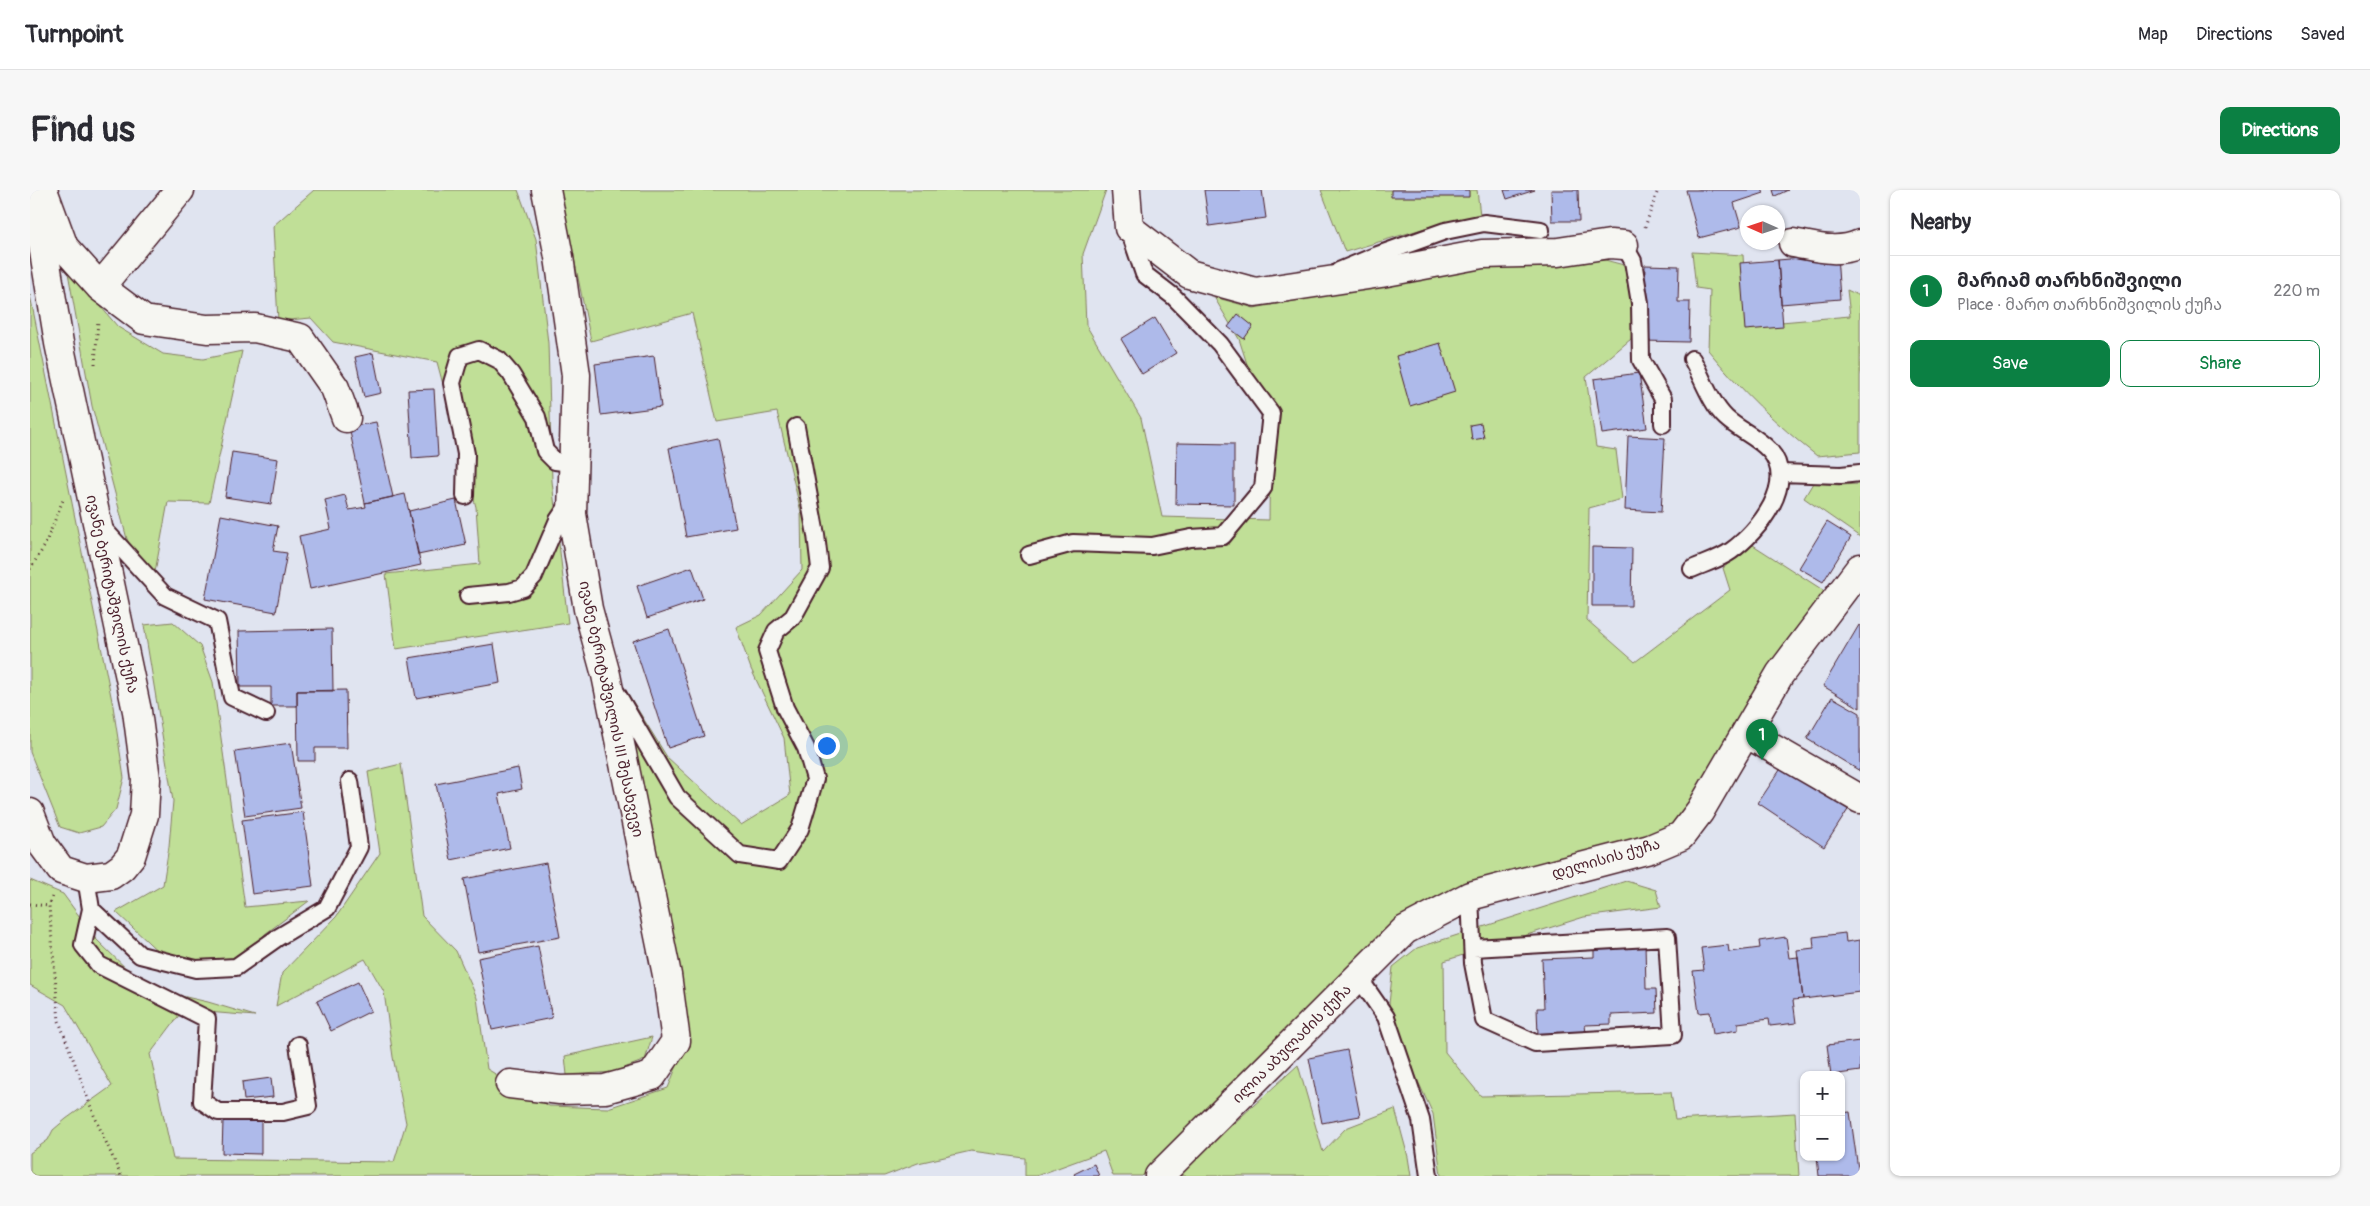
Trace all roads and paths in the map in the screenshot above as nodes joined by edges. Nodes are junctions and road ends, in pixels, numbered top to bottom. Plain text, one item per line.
1 (34, 190) edge
2 (43, 190) edge
3 (180, 190) edge
4 (546, 190) edge
5 (1126, 190) edge
6 (1658, 190) edge
7 (1129, 228) junction
8 (1541, 230) dead end
9 (1793, 243) dead end
10 (1860, 244) edge
11 (1624, 245) junction
12 (1319, 281) junction
13 (100, 287) junction
14 (1692, 359) dead end
15 (346, 418) dead end
16 (1663, 424) dead end
17 (796, 427) dead end
18 (574, 448) junction
19 (1780, 473) junction
20 (1860, 473) edge
21 (465, 496) dead end
22 (572, 499) junction
23 (98, 522) junction
24 (1029, 555) dead end
25 (1692, 568) dead end
26 (1860, 568) edge
27 (468, 596) dead end
28 (606, 675) junction
29 (266, 713) dead end
30 (1746, 733) junction
31 (350, 781) dead end
32 (1860, 799) edge
33 (30, 813) edge
34 (61, 870) junction
35 (86, 878) junction
36 (1470, 896) junction
37 (30, 904) edge
38 (49, 906) junction
39 (91, 909) junction
40 (1473, 948) junction
41 (1359, 978) junction
42 (298, 1045) dead end
43 (510, 1084) dead end
44 (121, 1176) edge
45 (1159, 1176) edge
46 (1429, 1176) edge

1 - 23 street, ივანე ბერიტაშვილის ქუჩა
2 - 13 street
3 - 13 street
4 - 18 street, ივანე ბერიტაშვილის III შესახვევი
5 - 7 street
6 - 11 path
7 - 12 street
7 - 24 lane
8 - 12 lane
9 - 10 street
11 - 12 street
11 - 16 lane
13 - 15 street
14 - 19 lane
17 - 28 lane
18 - 21 lane
18 - 22 street, ივანე ბერიტაშვილის III შესახვევი
19 - 20 lane
19 - 25 lane
22 - 27 lane
22 - 28 street, ივანე ბერიტაშვილის III შესახვევი
23 - 29 lane
23 - 35 street, ივანე ბერიტაშვილის ქუჩა
26 - 30 street, დელისის ქუჩა
28 - 43 street, ივანე ბერიტაშვილის III შესახვევი
30 - 32 street
30 - 36 street, დელისის ქუჩა
31 - 39 lane
33 - 34 street
34 - 35 street, ივანე ბერიტაშვილის ქუჩა
34 - 38 path
35 - 39 lane
36 - 40 lane
36 - 41 street, დელისის ქუჩა
37 - 38 path
38 - 44 path
39 - 42 lane
40 - 40 lane
41 - 45 street, ილია აბულაძის ქუჩა
41 - 46 lane, ილია აბულაძის ქუჩა

